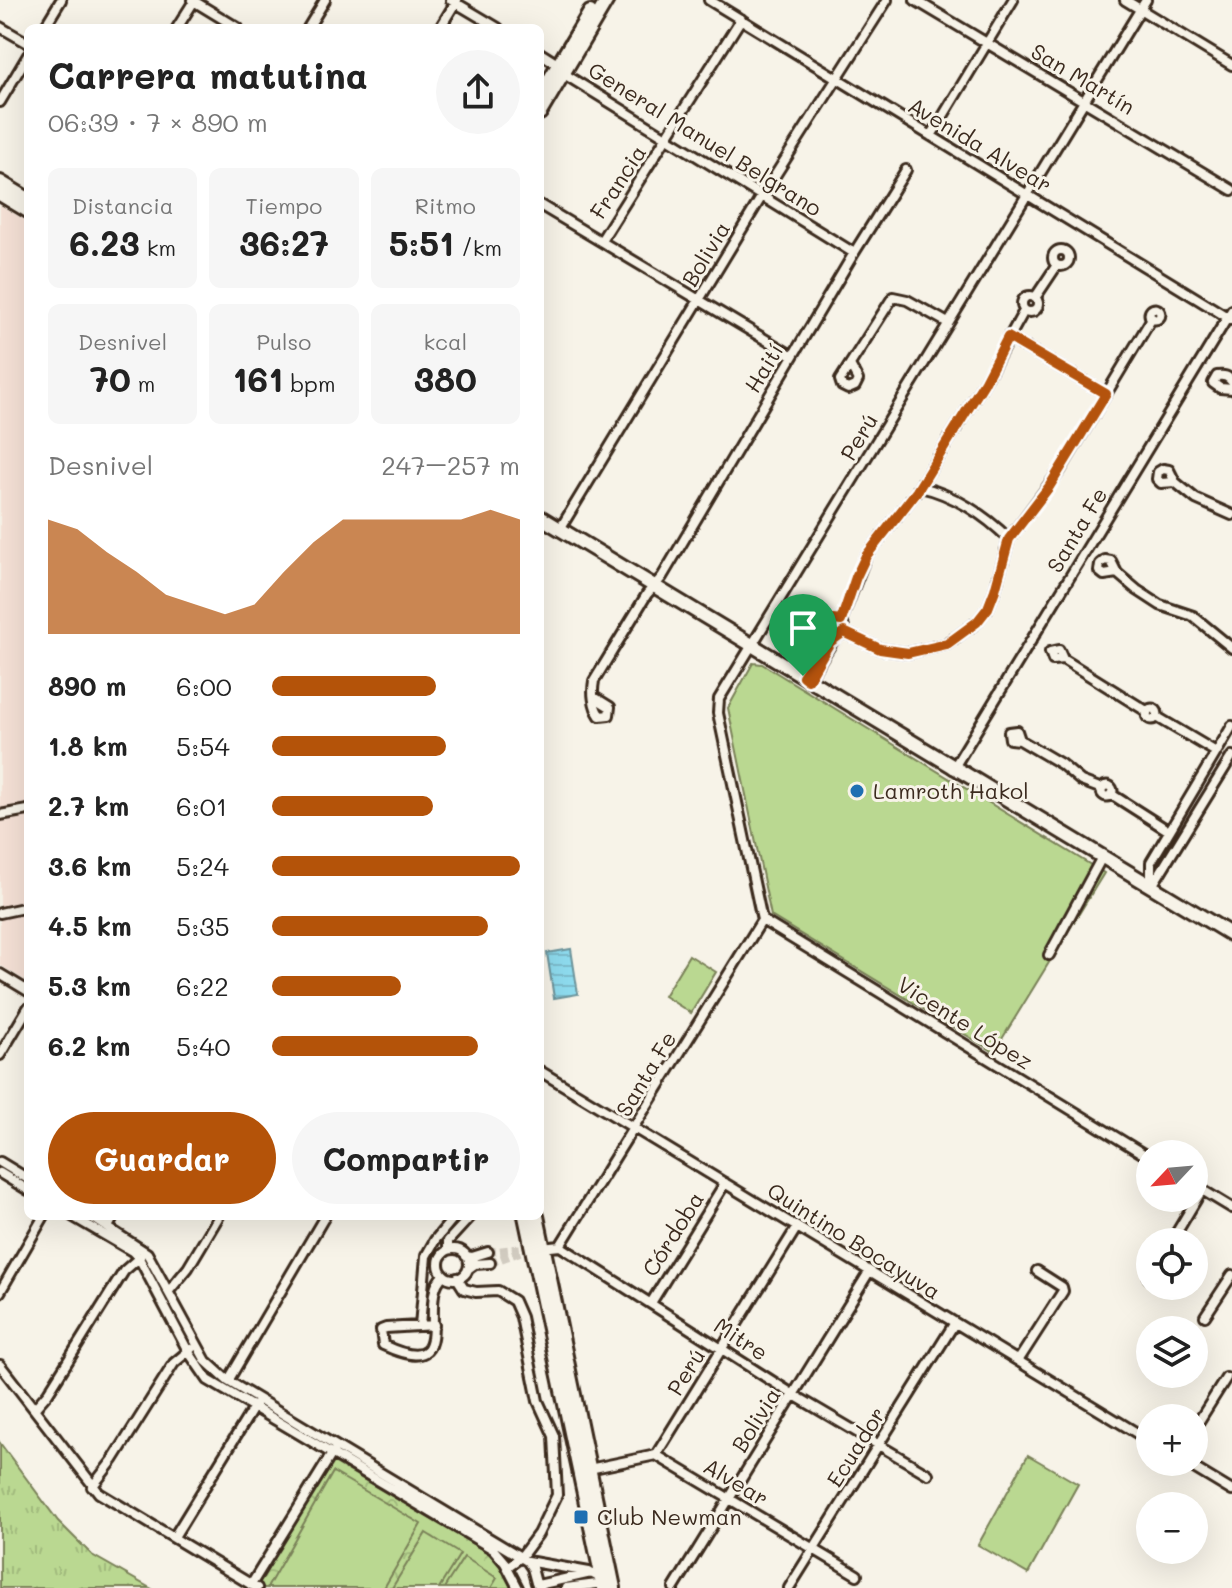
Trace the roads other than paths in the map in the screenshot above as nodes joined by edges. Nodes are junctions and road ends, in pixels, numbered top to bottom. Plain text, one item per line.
1 (61, 0) edge
2 (325, 0) edge
3 (598, 0) edge
4 (607, 0) edge
5 (709, 0) edge
6 (887, 0) edge
7 (915, 0) edge
8 (1013, 0) edge
9 (1125, 0) edge
10 (1146, 0) edge
11 (193, 1) edge
12 (454, 1) edge
13 (1140, 10) junction
14 (741, 19) junction
15 (46, 24) edge
16 (179, 24) edge
17 (231, 24) edge
18 (310, 24) edge
19 (442, 24) edge
20 (491, 24) edge
21 (0, 27) edge
22 (24, 41) edge
23 (987, 43) junction
24 (544, 56) edge
25 (24, 62) edge
26 (1232, 65) edge
27 (562, 68) junction
28 (837, 79) junction
29 (544, 90) edge
30 (1084, 101) junction
31 (0, 102) edge
32 (544, 105) edge
33 (931, 136) junction
34 (667, 137) junction
35 (906, 170) dead end
36 (0, 182) edge
37 (1232, 190) edge
38 (0, 194) edge
39 (762, 196) junction
40 (1028, 196) junction
41 (24, 197) edge
42 (544, 207) edge
43 (24, 209) edge
44 (601, 241) junction
45 (854, 253) junction
46 (1057, 265) dead end
47 (699, 301) junction
48 (1231, 316) edge
49 (1152, 318) dead end
50 (948, 323) junction
51 (1008, 337) junction
52 (793, 356) junction
53 (850, 365) dead end
54 (1232, 382) edge
55 (1232, 389) edge
56 (1106, 394) junction
57 (1175, 482) dead end
58 (920, 487) junction
59 (1232, 515) edge
60 (544, 519) edge
61 (560, 529) junction
62 (1009, 539) junction
63 (1117, 573) dead end
64 (655, 586) junction
65 (841, 621) junction
66 (836, 633) junction
67 (753, 647) junction
68 (1232, 648) edge
69 (1063, 659) dead end
70 (805, 678) junction
71 (594, 697) dead end
72 (1232, 726) edge
73 (1020, 740) dead end
74 (1216, 752) junction
75 (1232, 756) edge
76 (953, 769) junction
77 (24, 811) edge
78 (0, 815) edge
79 (1169, 831) junction
80 (1102, 857) junction
81 (1151, 887) junction
82 (24, 908) edge
83 (2, 911) edge
84 (762, 920) junction
85 (1232, 935) edge
86 (1049, 955) dead end
87 (0, 974) edge
88 (24, 989) edge
89 (24, 1015) edge
90 (0, 1055) edge
91 (544, 1073) edge
92 (635, 1127) junction
93 (1136, 1149) edge
94 (0, 1162) edge
95 (0, 1173) edge
96 (24, 1177) edge
97 (725, 1183) junction
98 (24, 1188) edge
99 (1208, 1193) edge
100 (1232, 1208) edge
101 (42, 1220) edge
102 (79, 1220) edge
103 (97, 1220) edge
104 (112, 1220) edge
105 (217, 1220) edge
106 (321, 1220) edge
107 (452, 1220) edge
108 (467, 1220) edge
109 (527, 1220) edge
110 (537, 1220) edge
111 (108, 1227) junction
112 (797, 1227) junction
113 (560, 1246) junction
114 (538, 1247) junction
115 (448, 1250) junction
116 (488, 1252) tunnel mouth
117 (143, 1255) junction
118 (426, 1256) junction
119 (466, 1256) junction
120 (439, 1262) junction
121 (490, 1263) tunnel mouth
122 (467, 1270) junction
123 (1037, 1271) dead end
124 (869, 1272) junction
125 (444, 1275) junction
126 (1232, 1275) edge
127 (457, 1278) junction
128 (169, 1291) junction
129 (0, 1292) edge
130 (651, 1303) junction
131 (1205, 1316) dead end
132 (954, 1324) junction
133 (434, 1325) junction
134 (420, 1326) junction
135 (199, 1347) junction
136 (722, 1349) junction
137 (188, 1351) junction
138 (1018, 1361) junction
139 (0, 1365) edge
140 (1226, 1378) dead end
141 (228, 1381) junction
142 (794, 1395) junction
143 (256, 1403) junction
144 (1208, 1407) edge
145 (34, 1409) junction
146 (1136, 1433) edge
147 (878, 1446) junction
148 (334, 1451) junction
149 (656, 1455) junction
150 (589, 1469) junction
151 (928, 1474) dead end
152 (1207, 1476) edge
153 (92, 1487) junction
154 (1232, 1491) edge
155 (729, 1498) junction
156 (174, 1537) junction
157 (813, 1549) junction
158 (524, 1559) junction
159 (507, 1567) junction
160 (857, 1575) dead end
161 (599, 1580) edge
162 (538, 1585) edge
163 (254, 1586) edge
164 (580, 1587) edge
165 (518, 1588) edge
166 (566, 1588) edge
167 (614, 1588) edge
168 (674, 1588) edge
169 (789, 1588) edge

1 - 15 street
2 - 18 street
3 - 27 main road
4 - 27 main road
5 - 14 street, Avenida Alvear
6 - 28 street, Bolivia
7 - 23 street, San Martín
8 - 23 street
9 - 13 street
10 - 13 street, Perú
11 - 16 street
11 - 17 street
12 - 19 street
12 - 20 street
13 - 26 street
13 - 30 street, Perú
14 - 28 street, Avenida Alvear
14 - 34 street, Francia
21 - 22 street
23 - 30 street, San Martín
23 - 33 street
24 - 27 street, General Manuel Belgrano
25 - 31 street
27 - 29 main road
27 - 32 main road
27 - 34 street, General Manuel Belgrano
28 - 33 street, Avenida Alvear
28 - 39 street, Bolivia
30 - 37 street, San Martín
30 - 40 street, Perú
33 - 40 street, Avenida Alvear
34 - 39 street, General Manuel Belgrano
34 - 44 street, Francia
35 - 45 street, Haití
36 - 41 main road
38 - 43 main road
39 - 45 street, General Manuel Belgrano
39 - 47 street, Bolivia
40 - 48 street, Avenida Alvear
40 - 50 street, Perú
42 - 44 street
44 - 47 street
45 - 52 street, Haití
46 - 51 street
47 - 52 street
47 - 61 street, Bolivia
48 - 76 street, Santa Fe
49 - 56 street
50 - 53 street
50 - 67 street, Perú
51 - 56 street
51 - 58 street
52 - 64 street, Haití
54 - 55 street
56 - 62 street
57 - 59 street
58 - 62 street
58 - 65 street
60 - 61 main road
61 - 64 main road
62 - 66 street
63 - 68 street
64 - 67 main road
64 - 71 street, Haití
65 - 66 street
65 - 66 street
66 - 70 street
67 - 70 main road
67 - 84 street, Perú
69 - 74 street
70 - 76 main road
72 - 74 street
73 - 79 street
74 - 79 street
75 - 81 street
76 - 80 main road
77 - 78 street
79 - 81 street
80 - 81 main road
80 - 86 street
81 - 85 main road
82 - 83 street
84 - 92 street, Santa Fe
84 - 93 street, Vicente López
87 - 88 street
89 - 90 street
91 - 92 street, Quintino Bocayuva
92 - 97 street, Quintino Bocayuva
92 - 113 street, Santa Fe
94 - 96 street
95 - 98 street
97 - 112 street, Quintino Bocayuva
97 - 130 street, Córdoba
99 - 100 street
101 - 129 street
102 - 117 street
103 - 111 street
104 - 111 street
105 - 128 street
106 - 141 street
107 - 118 street
108 - 115 street
109 - 114 main road
110 - 114 main road
111 - 117 street
112 - 124 street, Quintino Bocayuva
112 - 136 street, Perú
113 - 114 street
113 - 130 street, Mitre
114 - 150 main road
114 - 161 main road
115 - 119 street
115 - 120 street
116 - 119 street
117 - 128 street
117 - 137 street
117 - 145 street
118 - 120 street
118 - 134 street
119 - 122 street
120 - 125 street
121 - 122 street
122 - 127 street
123 - 138 street
124 - 132 street, Quintino Bocayuva
124 - 142 street, Bolivia
125 - 127 street
125 - 133 street
126 - 131 street
127 - 158 street
128 - 135 street
130 - 136 street, Mitre
132 - 138 street, Quintino Bocayuva
132 - 147 street, Ecuador
133 - 134 street
133 - 134 street
135 - 137 street
135 - 141 street
136 - 142 street, Mitre
136 - 149 street, Perú
137 - 143 street
137 - 153 street
138 - 146 street, Quintino Bocayuva
139 - 145 street
140 - 144 street
141 - 143 street
142 - 147 street, Mitre
142 - 155 street, Bolivia
143 - 148 street
143 - 156 street
145 - 153 street
147 - 151 street, Mitre
147 - 157 street, Ecuador
148 - 158 street
148 - 159 street
148 - 163 street
149 - 150 street
149 - 155 street, Alvear
150 - 167 main road
152 - 154 street
153 - 156 street
155 - 157 street, Alvear
155 - 168 street, Bolivia
156 - 163 street
157 - 160 street, Alvear
157 - 169 street, Ecuador
158 - 159 street
158 - 161 street
158 - 162 street
159 - 165 street
161 - 162 street
161 - 164 street
162 - 165 street
164 - 166 street

